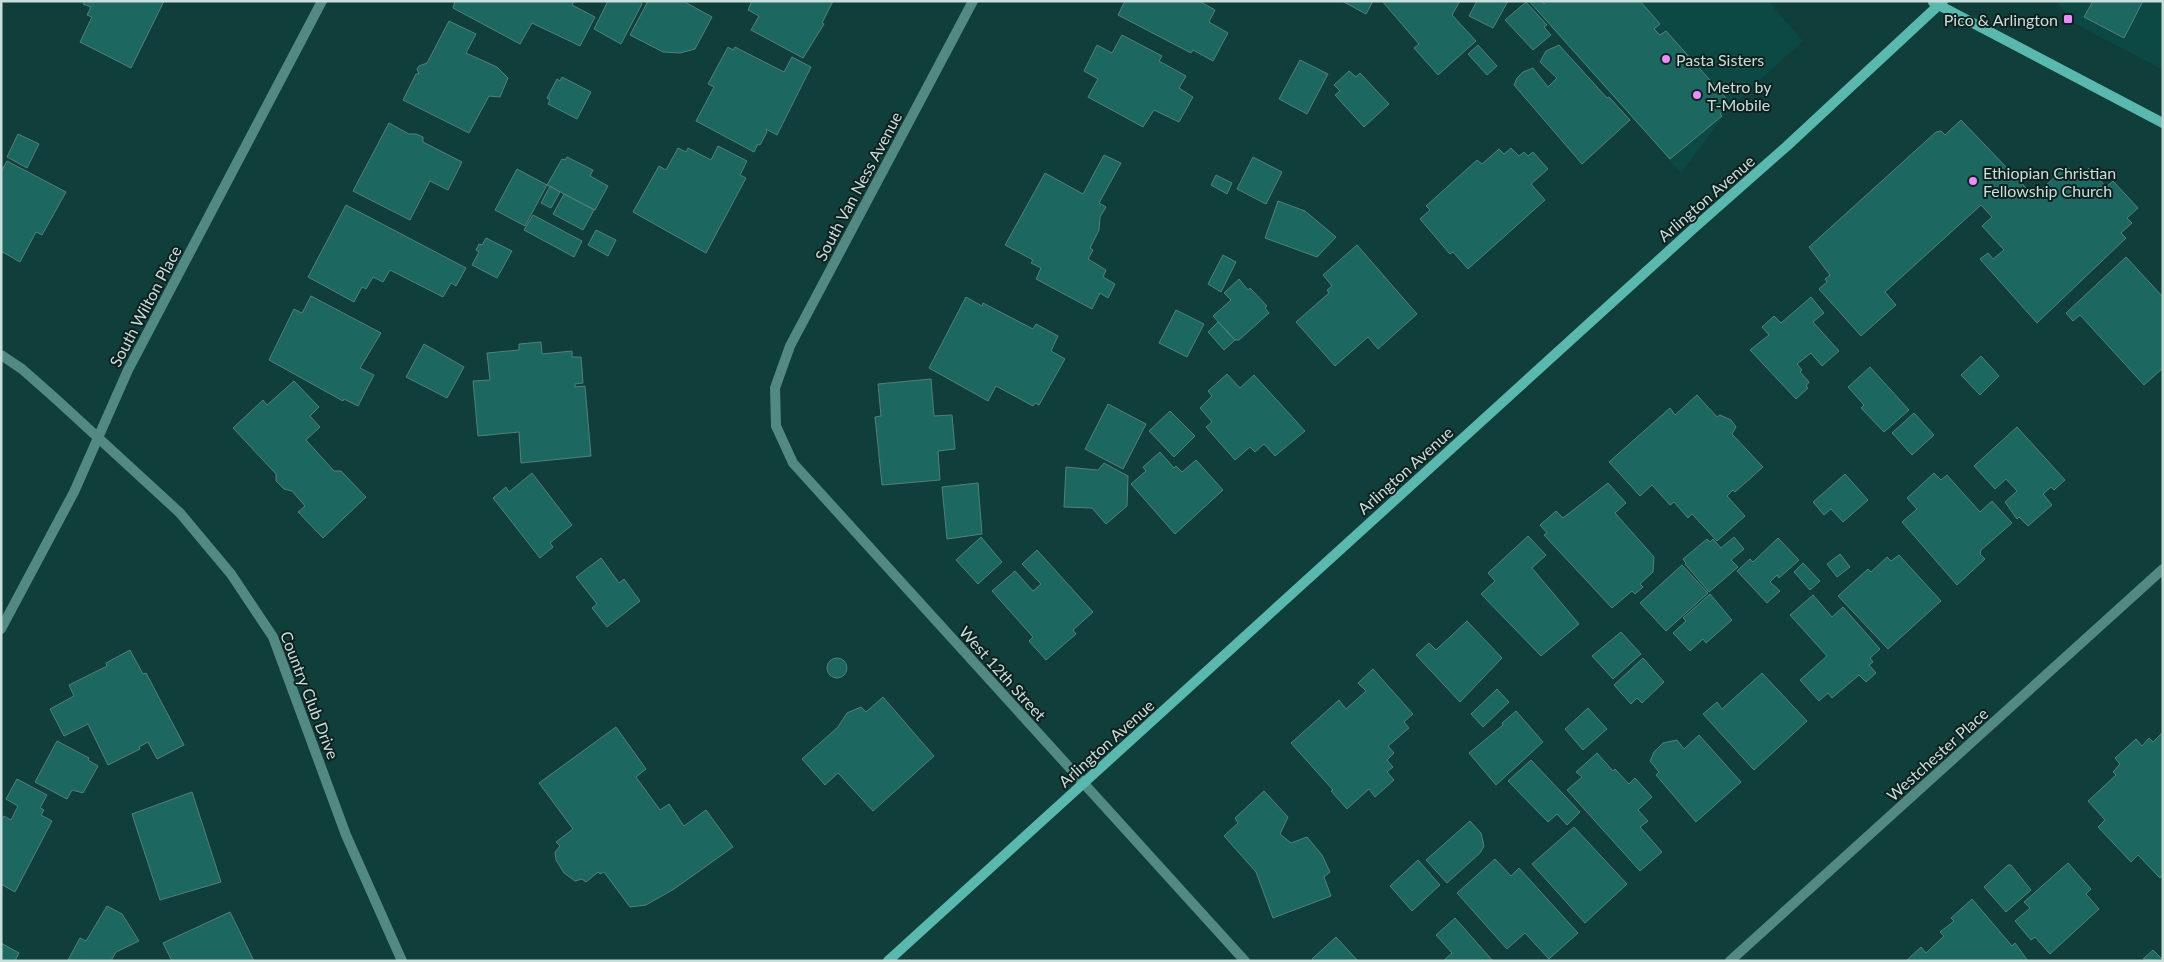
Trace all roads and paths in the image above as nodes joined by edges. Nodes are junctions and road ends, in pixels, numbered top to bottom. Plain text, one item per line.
1 (322, 1) edge
2 (974, 1) edge
3 (1938, 2) edge
4 (2163, 123) edge
5 (1, 355) edge
6 (775, 388) joint
7 (98, 436) junction
8 (2163, 569) edge
9 (1, 629) edge
10 (1084, 783) junction
11 (402, 961) edge
12 (888, 961) edge
13 (1245, 961) edge
14 (1730, 961) edge

1 - 7 street, South Wilton Place
2 - 6 street, South Van Ness Avenue
3 - 4 main road
3 - 10 main road, Arlington Avenue
5 - 7 street, Country Club Drive
6 - 10 street, West 12th Street
7 - 9 street, South Wilton Place
7 - 11 street, Country Club Drive
8 - 14 street, Westchester Place
10 - 12 main road, Arlington Avenue
10 - 13 street, West 12th Street

